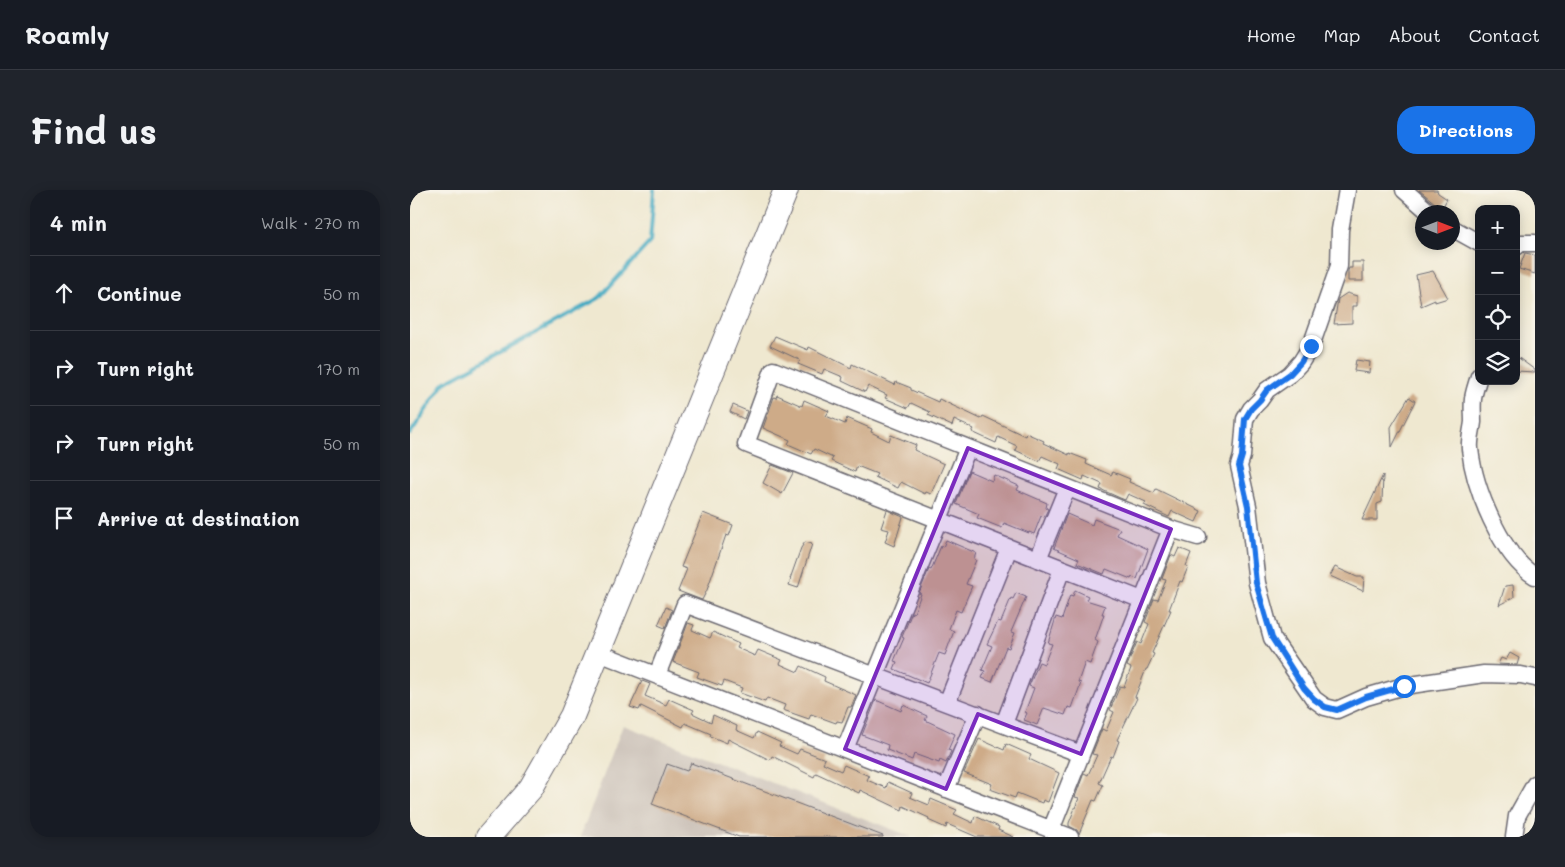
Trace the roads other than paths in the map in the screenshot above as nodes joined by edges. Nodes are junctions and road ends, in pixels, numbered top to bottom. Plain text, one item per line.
1 (786, 190) edge
2 (1347, 190) edge
3 (1404, 190) edge
4 (1421, 205) edge
5 (1460, 232) edge
6 (1475, 241) edge
7 (1535, 243) edge
8 (1520, 244) edge
9 (1477, 385) edge
10 (968, 448) junction
11 (1067, 488) junction
12 (938, 520) junction
13 (1170, 529) junction
14 (1198, 537) dead end
15 (1009, 548) junction
16 (1038, 560) junction
17 (1062, 569) junction
18 (1535, 576) edge
19 (1142, 600) junction
20 (599, 653) junction
21 (657, 675) junction
22 (875, 676) junction
23 (1535, 678) edge
24 (947, 703) junction
25 (978, 714) junction
26 (1004, 724) junction
27 (845, 749) junction
28 (1081, 754) junction
29 (1535, 784) edge
30 (946, 789) junction
31 (1051, 830) junction
32 (488, 837) edge
33 (1070, 837) edge
34 (1514, 837) edge

1 - 20 highway
2 - 23 street
3 - 4 street
5 - 6 street
7 - 8 street
9 - 18 street
10 - 11 street
10 - 12 street
10 - 12 street
11 - 13 street
11 - 16 street
12 - 15 street
12 - 22 street
13 - 14 street
13 - 19 street
15 - 16 street
15 - 24 street
16 - 17 street
17 - 19 street
17 - 26 street
19 - 28 street
20 - 21 street
20 - 32 highway
21 - 22 street
21 - 27 street
22 - 24 street
22 - 27 street
24 - 25 street
25 - 26 street
25 - 30 street
26 - 28 street
27 - 30 street
28 - 31 street
29 - 34 street
30 - 31 street
31 - 33 street

